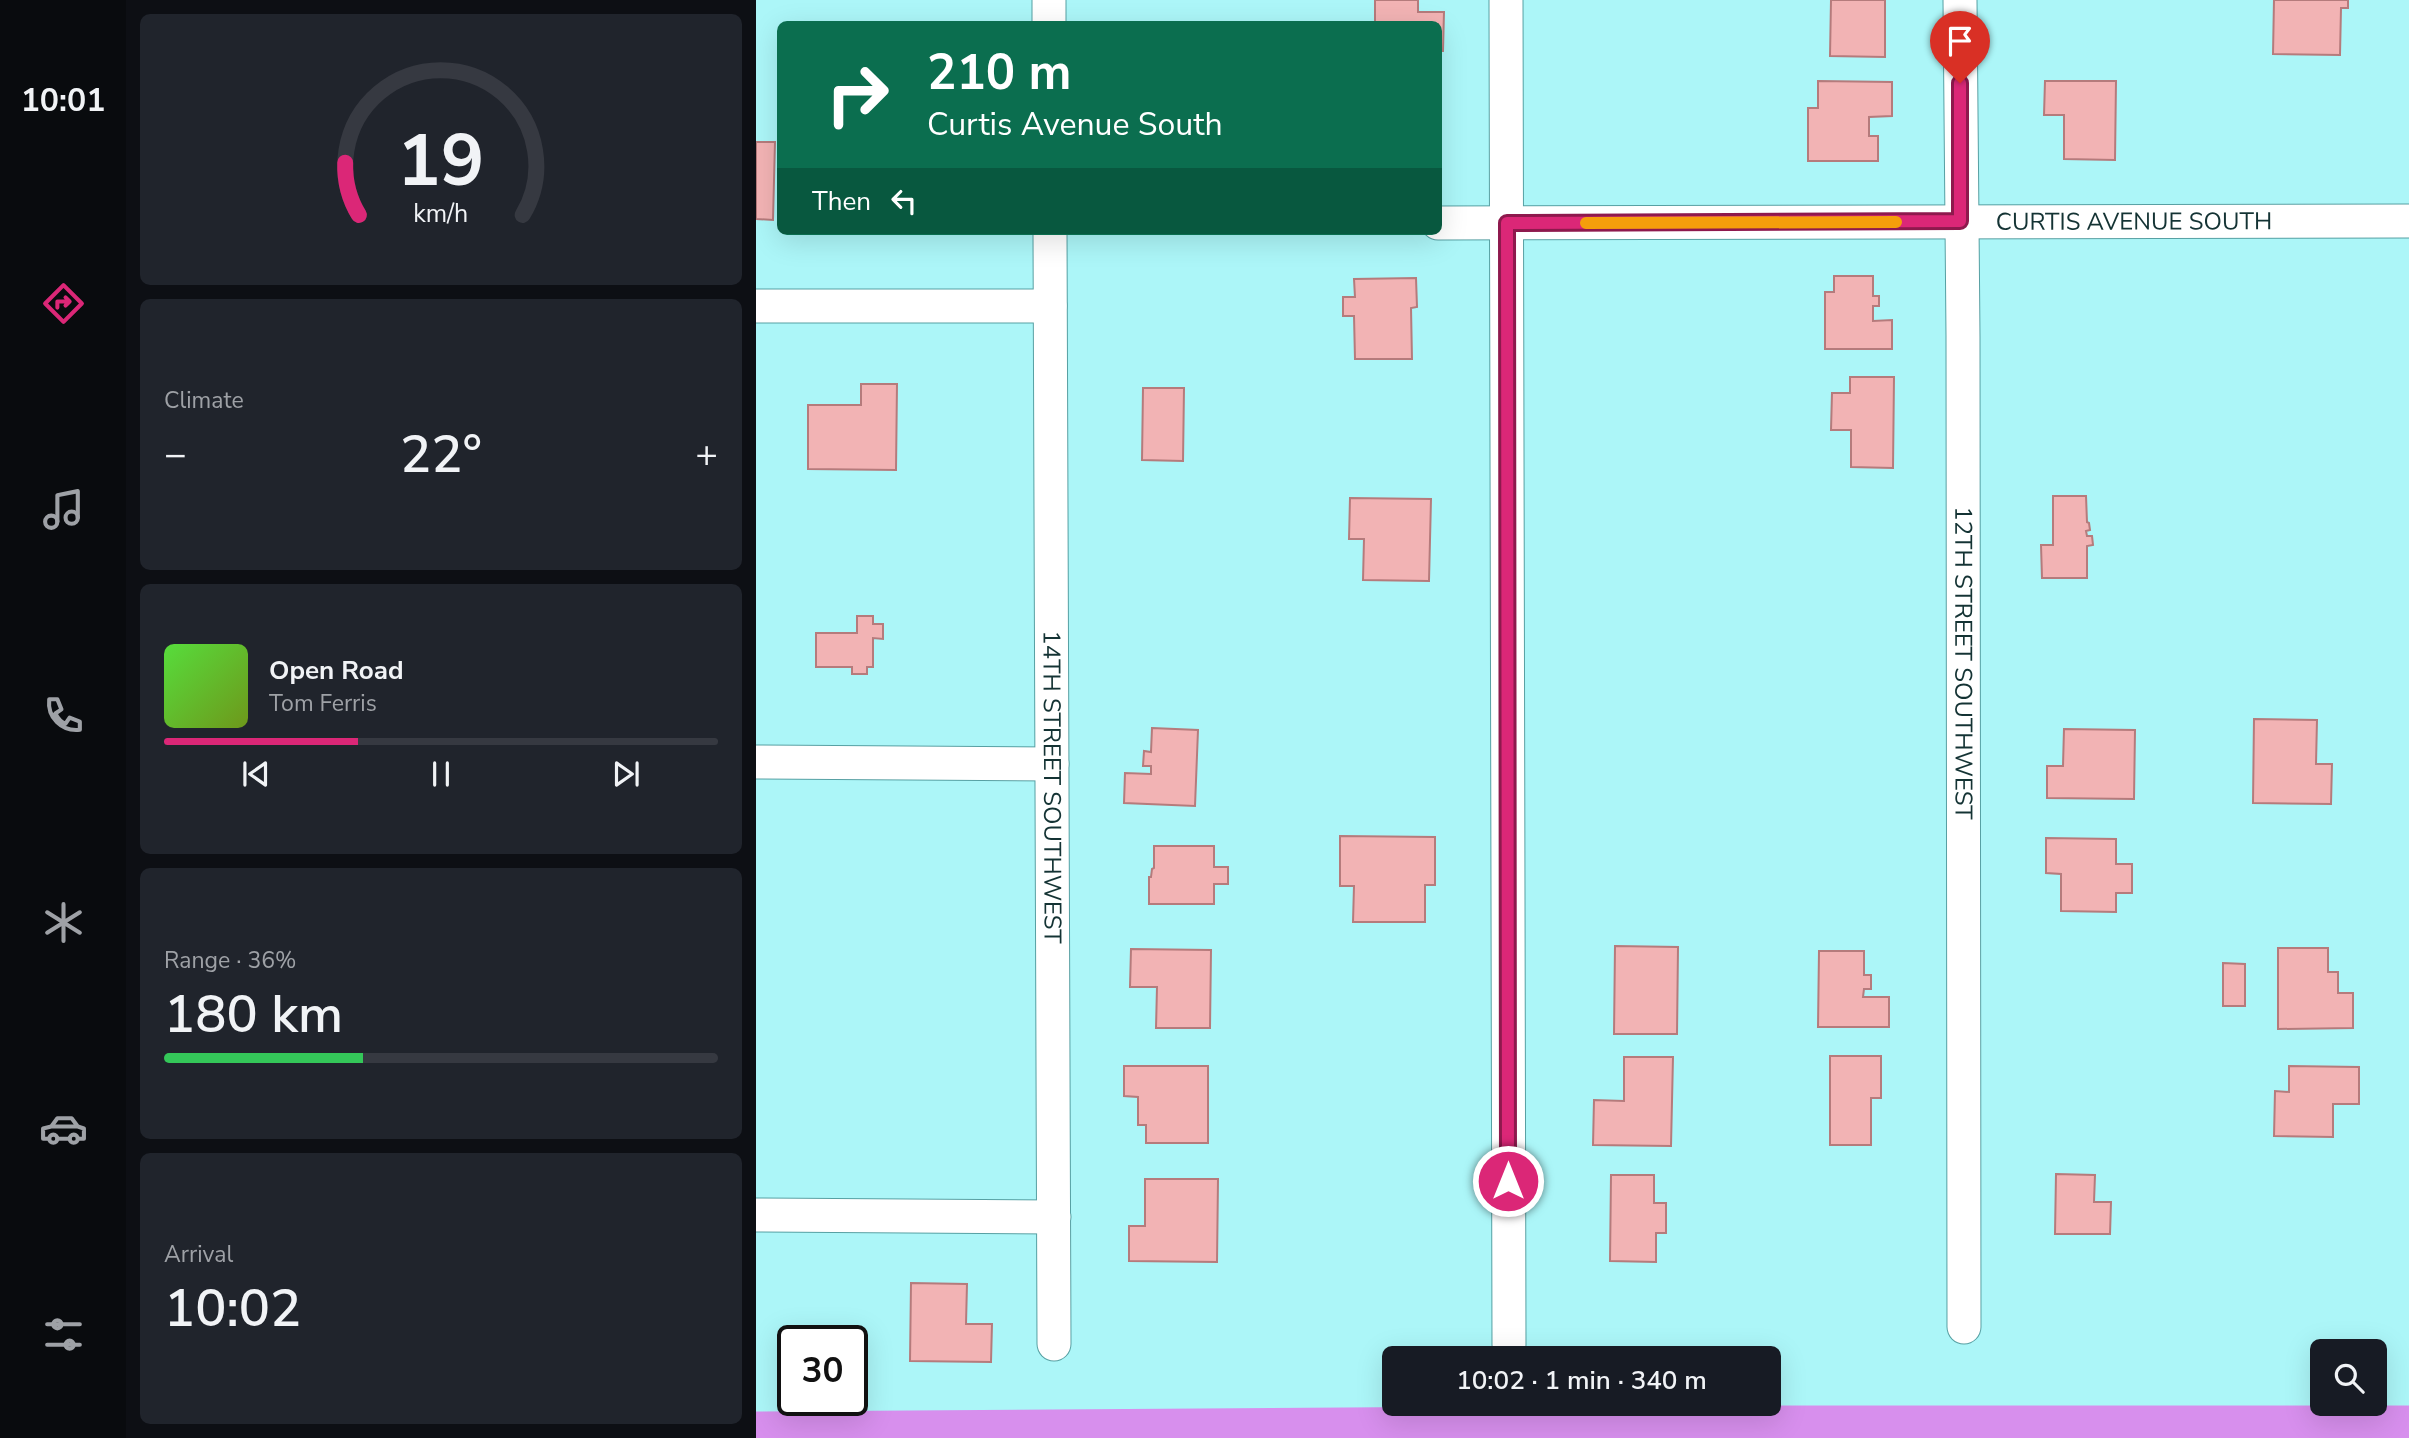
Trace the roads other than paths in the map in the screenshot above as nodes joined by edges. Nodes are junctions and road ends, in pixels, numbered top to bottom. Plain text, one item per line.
1 (1049, 0) edge
2 (1506, 0) edge
3 (1960, 0) edge
4 (1049, 21) edge
5 (1960, 221) junction
6 (2409, 221) edge
7 (1442, 223) edge
8 (1507, 223) junction
9 (1050, 235) edge
10 (756, 306) edge
11 (1050, 306) junction
12 (756, 762) edge
13 (1052, 764) junction
14 (756, 1215) edge
15 (1054, 1217) junction
16 (1964, 1327) dead end
17 (1054, 1344) dead end
18 (1509, 1345) dead end

1 - 4 street
2 - 8 street
3 - 5 street, 12TH STREET SOUTHWEST
5 - 6 street, CURTIS AVENUE SOUTH
5 - 8 street, CURTIS AVENUE SOUTH
5 - 16 street, 12TH STREET SOUTHWEST
7 - 8 street, CURTIS AVENUE SOUTH
8 - 18 street
9 - 11 street, 14TH STREET SOUTHWEST
10 - 11 street
11 - 13 street, 14TH STREET SOUTHWEST
12 - 13 street
13 - 15 street, 14TH STREET SOUTHWEST
14 - 15 street
15 - 17 street, 14TH STREET SOUTHWEST

